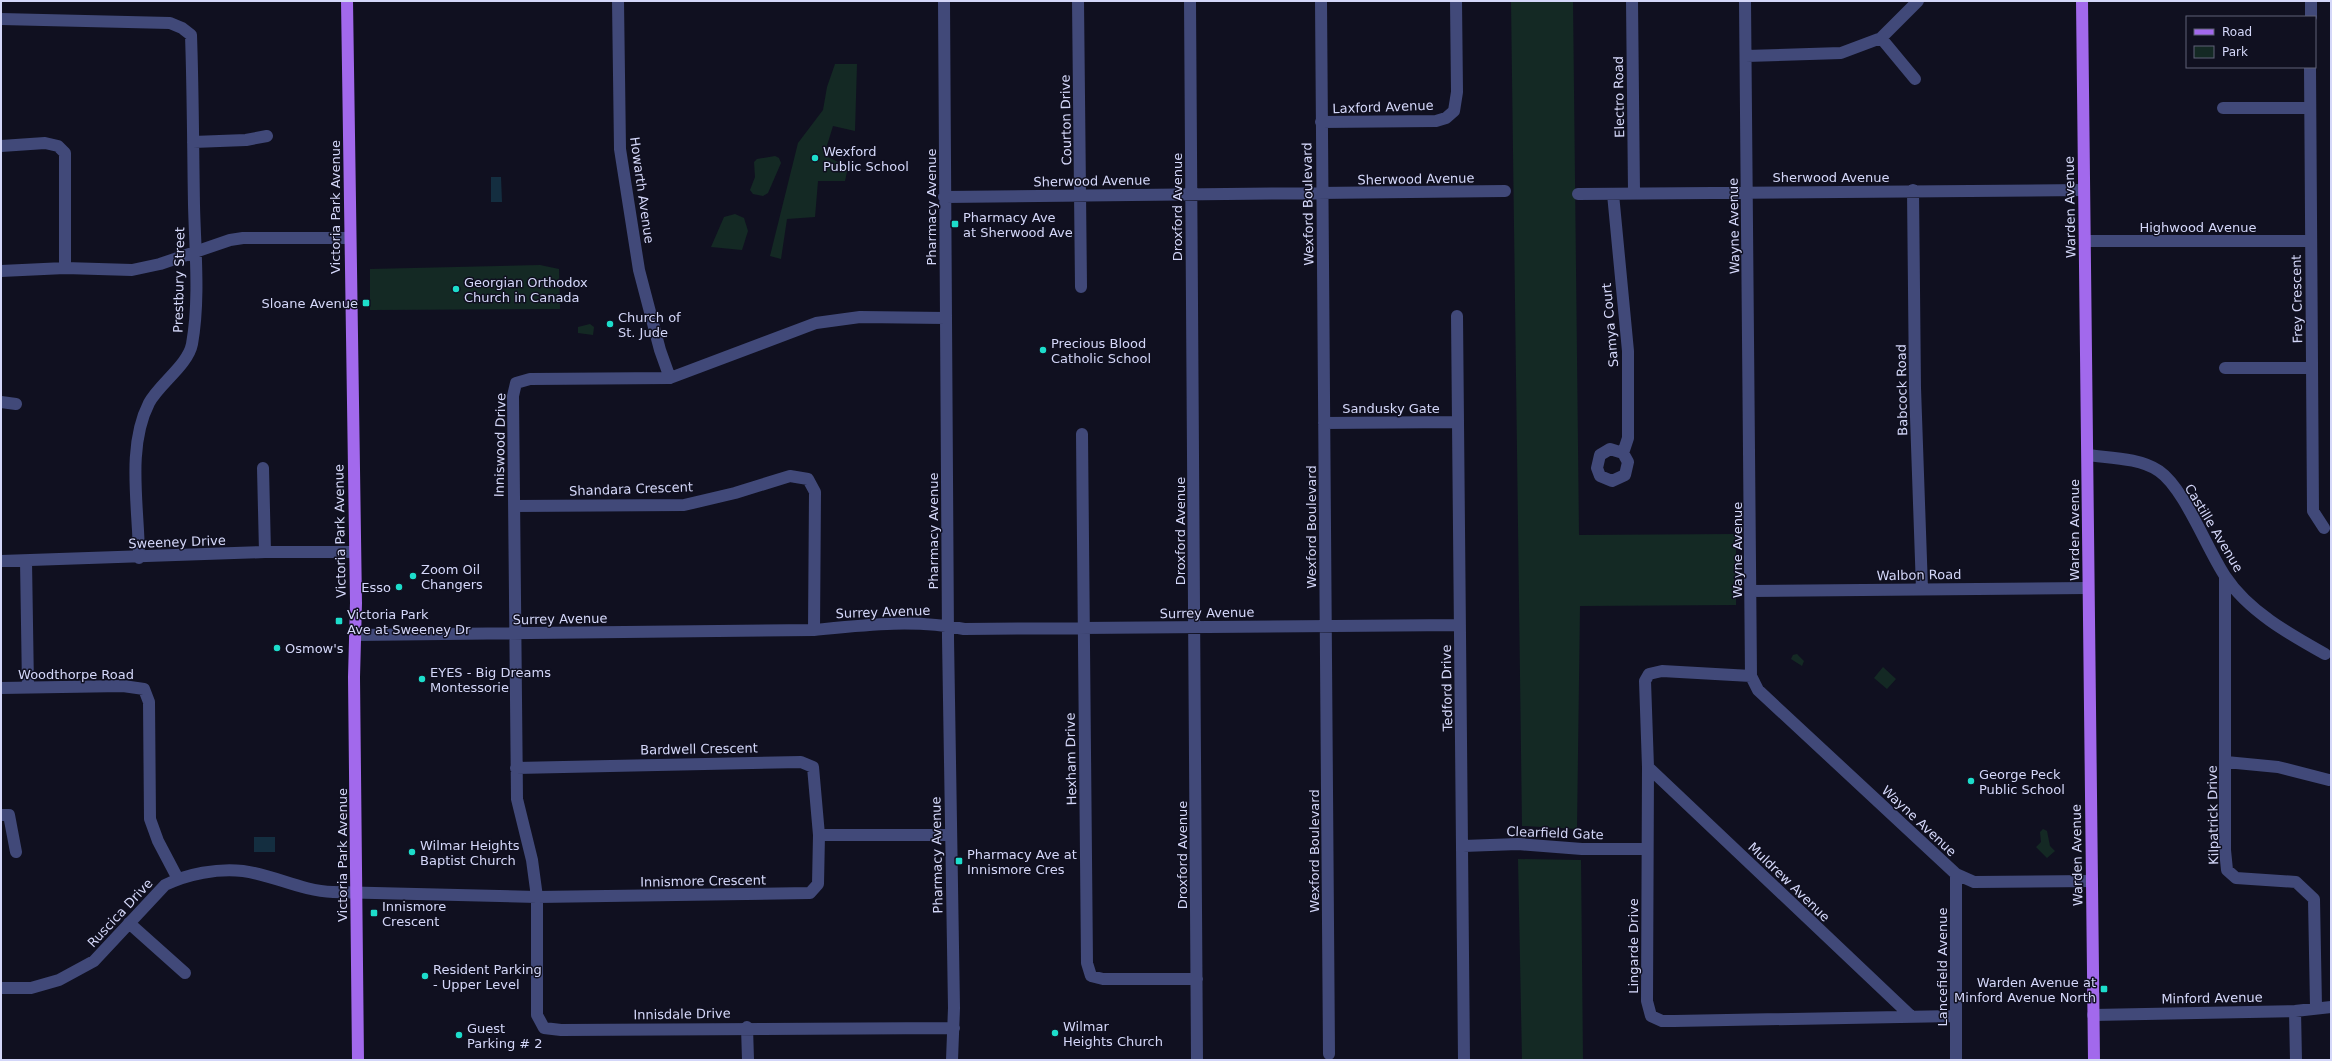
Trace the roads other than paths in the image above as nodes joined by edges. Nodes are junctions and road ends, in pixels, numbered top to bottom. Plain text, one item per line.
1 (347, 1) edge
2 (618, 1) edge
3 (944, 1) edge
4 (1078, 1) edge
5 (1190, 1) edge
6 (1320, 1) edge
7 (1456, 1) edge
8 (1632, 1) edge
9 (1745, 1) edge
10 (1918, 1) edge
11 (2082, 1) edge
12 (2311, 1) edge
13 (2311, 16) edge
14 (1, 19) edge
15 (1881, 38) junction
16 (1746, 56) junction
17 (2310, 68) edge
18 (1915, 79) dead end
19 (2224, 108) dead end
20 (2310, 108) junction
21 (1321, 122) junction
22 (267, 136) dead end
23 (193, 142) junction
24 (1, 146) edge
25 (1912, 190) junction
26 (2084, 190) junction
27 (1505, 191) dead end
28 (1634, 192) junction
29 (1747, 192) junction
30 (1191, 194) junction
31 (1322, 194) junction
32 (1578, 194) dead end
33 (1613, 194) junction
34 (1080, 195) junction
35 (944, 197) junction
36 (349, 238) junction
37 (2085, 241) junction
38 (2310, 241) junction
39 (195, 254) junction
40 (65, 268) junction
41 (1, 271) edge
42 (1081, 287) dead end
43 (1458, 316) dead end
44 (946, 318) junction
45 (2225, 368) dead end
46 (2312, 368) junction
47 (670, 378) junction
48 (1, 402) edge
49 (16, 404) dead end
50 (1458, 422) junction
51 (1324, 423) junction
52 (1082, 434) dead end
53 (1623, 453) dead end
54 (2088, 455) junction
55 (263, 468) dead end
56 (514, 506) junction
57 (2324, 528) dead end
58 (265, 552) junction
59 (354, 552) junction
60 (139, 558) junction
61 (1, 561) edge
62 (26, 561) junction
63 (2225, 577) junction
64 (2087, 588) junction
65 (1922, 589) junction
66 (1751, 591) junction
67 (1460, 625) junction
68 (948, 626) junction
69 (1326, 626) junction
70 (1194, 627) junction
71 (1084, 628) junction
72 (814, 630) junction
73 (515, 634) junction
74 (355, 635) junction
75 (2325, 654) dead end
76 (1751, 676) junction
77 (28, 687) junction
78 (1, 688) edge
79 (2226, 762) junction
80 (1648, 767) junction
81 (516, 768) junction
82 (2329, 780) dead end
83 (1, 815) edge
84 (819, 835) junction
85 (950, 835) junction
86 (1463, 846) junction
87 (1647, 848) junction
88 (16, 852) dead end
89 (1956, 874) junction
90 (178, 879) junction
91 (2092, 881) junction
92 (356, 893) junction
93 (537, 897) junction
94 (129, 923) junction
95 (185, 973) dead end
96 (1197, 979) junction
97 (1, 988) edge
98 (2316, 1008) junction
99 (2331, 1008) edge
100 (2294, 1011) junction
101 (2093, 1015) junction
102 (1956, 1016) junction
103 (1912, 1017) junction
104 (747, 1027) junction
105 (954, 1028) junction
106 (1329, 1054) dead end
107 (358, 1060) edge
108 (748, 1060) edge
109 (952, 1060) edge
110 (1198, 1060) edge
111 (1464, 1060) edge
112 (1956, 1060) edge
113 (2094, 1060) edge
114 (2296, 1060) edge

1 - 36 main road, Victoria Park Avenue
2 - 47 street, Howarth Avenue
3 - 35 street, Pharmacy Avenue
4 - 34 street, Courton Drive
5 - 30 street, Droxford Avenue
6 - 21 street, Wexford Boulevard
7 - 21 street, Laxford Avenue
8 - 28 street, Electro Road
9 - 16 street, Wayne Avenue
10 - 15 street
11 - 26 main road, Warden Avenue
12 - 13 street
14 - 23 street, Prestbury Street
15 - 16 street
15 - 18 street
16 - 29 street, Wayne Avenue
17 - 20 street, Frey Crescent
19 - 20 street
20 - 38 street, Frey Crescent
21 - 31 street, Wexford Boulevard
22 - 23 street
23 - 39 street, Prestbury Street
24 - 40 street
25 - 26 street, Sherwood Avenue
25 - 29 street, Sherwood Avenue
25 - 65 street, Babcock Road
26 - 37 main road, Warden Avenue
27 - 31 street, Sherwood Avenue
28 - 29 street, Sherwood Avenue
28 - 33 street, Sherwood Avenue
29 - 66 street, Wayne Avenue
30 - 31 street, Sherwood Avenue
30 - 34 street, Sherwood Avenue
30 - 70 street, Droxford Avenue
31 - 51 street, Wexford Boulevard
32 - 33 street, Sherwood Avenue
33 - 53 street, Samya Court
34 - 35 street, Sherwood Avenue
34 - 42 street, Courton Drive
35 - 44 street, Pharmacy Avenue
36 - 39 street
36 - 59 main road, Victoria Park Avenue
37 - 38 street, Highwood Avenue
37 - 54 main road, Warden Avenue
38 - 46 street, Frey Crescent
39 - 40 street
39 - 60 street, Prestbury Street
40 - 41 street
43 - 50 street, Tedford Drive
44 - 47 street, Inniswood Drive
44 - 68 street, Pharmacy Avenue
45 - 46 street
46 - 57 street, Frey Crescent
47 - 56 street, Inniswood Drive
48 - 49 street
50 - 51 street, Sandusky Gate
50 - 67 street, Tedford Drive
51 - 69 street, Wexford Boulevard
52 - 71 street, Hexham Drive
54 - 63 street, Castille Avenue
54 - 64 main road, Warden Avenue
55 - 58 street
56 - 72 street, Shandara Crescent
56 - 73 street, Inniswood Drive
58 - 59 street, Sweeney Drive
58 - 60 street, Sweeney Drive
59 - 74 main road, Victoria Park Avenue
60 - 62 street, Sweeney Drive
61 - 62 street, Sweeney Drive
62 - 77 street
63 - 75 street, Castille Avenue
63 - 79 street, Kilpatrick Drive
64 - 65 street, Walbon Road
64 - 91 main road, Warden Avenue
65 - 66 street, Walbon Road
66 - 76 street, Wayne Avenue
67 - 69 street, Surrey Avenue
67 - 86 street, Tedford Drive
68 - 71 street, Surrey Avenue
68 - 72 street, Surrey Avenue
68 - 85 street, Pharmacy Avenue
69 - 70 street, Surrey Avenue
69 - 106 street, Wexford Boulevard
70 - 71 street, Surrey Avenue
70 - 96 street, Droxford Avenue
71 - 96 street, Hexham Drive
72 - 73 street, Surrey Avenue
73 - 74 street, Surrey Avenue
73 - 81 street, Inniswood Drive
74 - 92 main road, Victoria Park Avenue
76 - 80 street, Lingarde Drive
76 - 89 street, Wayne Avenue
77 - 78 street, Woodthorpe Road
77 - 90 street, Woodthorpe Road
79 - 82 street
79 - 98 street, Kilpatrick Drive
80 - 87 street, Lingarde Drive
80 - 103 street, Muldrew Avenue
81 - 84 street, Bardwell Crescent
81 - 93 street, Inniswood Drive
83 - 88 street
84 - 85 street
84 - 93 street, Innismore Crescent
85 - 105 street, Pharmacy Avenue
86 - 87 street, Clearfield Gate
86 - 111 street, Tedford Drive
87 - 103 street, Lingarde Drive
89 - 91 street, Wayne Avenue
89 - 102 street, Lancefield Avenue
90 - 92 street, Ruscica Drive
90 - 94 street, Ruscica Drive
91 - 101 main road, Warden Avenue
92 - 93 street, Innismore Crescent
92 - 107 main road, Victoria Park Avenue
93 - 104 street, Innisdale Drive
94 - 95 street
94 - 97 street, Ruscica Drive
96 - 110 street, Droxford Avenue
98 - 99 street, Minford Avenue
98 - 100 street, Minford Avenue
100 - 101 street, Minford Avenue
100 - 114 street
101 - 113 main road, Warden Avenue
102 - 103 street, Lingarde Drive
102 - 112 street, Lancefield Avenue
104 - 105 street, Innisdale Drive
104 - 108 street
105 - 109 street, Pharmacy Avenue

